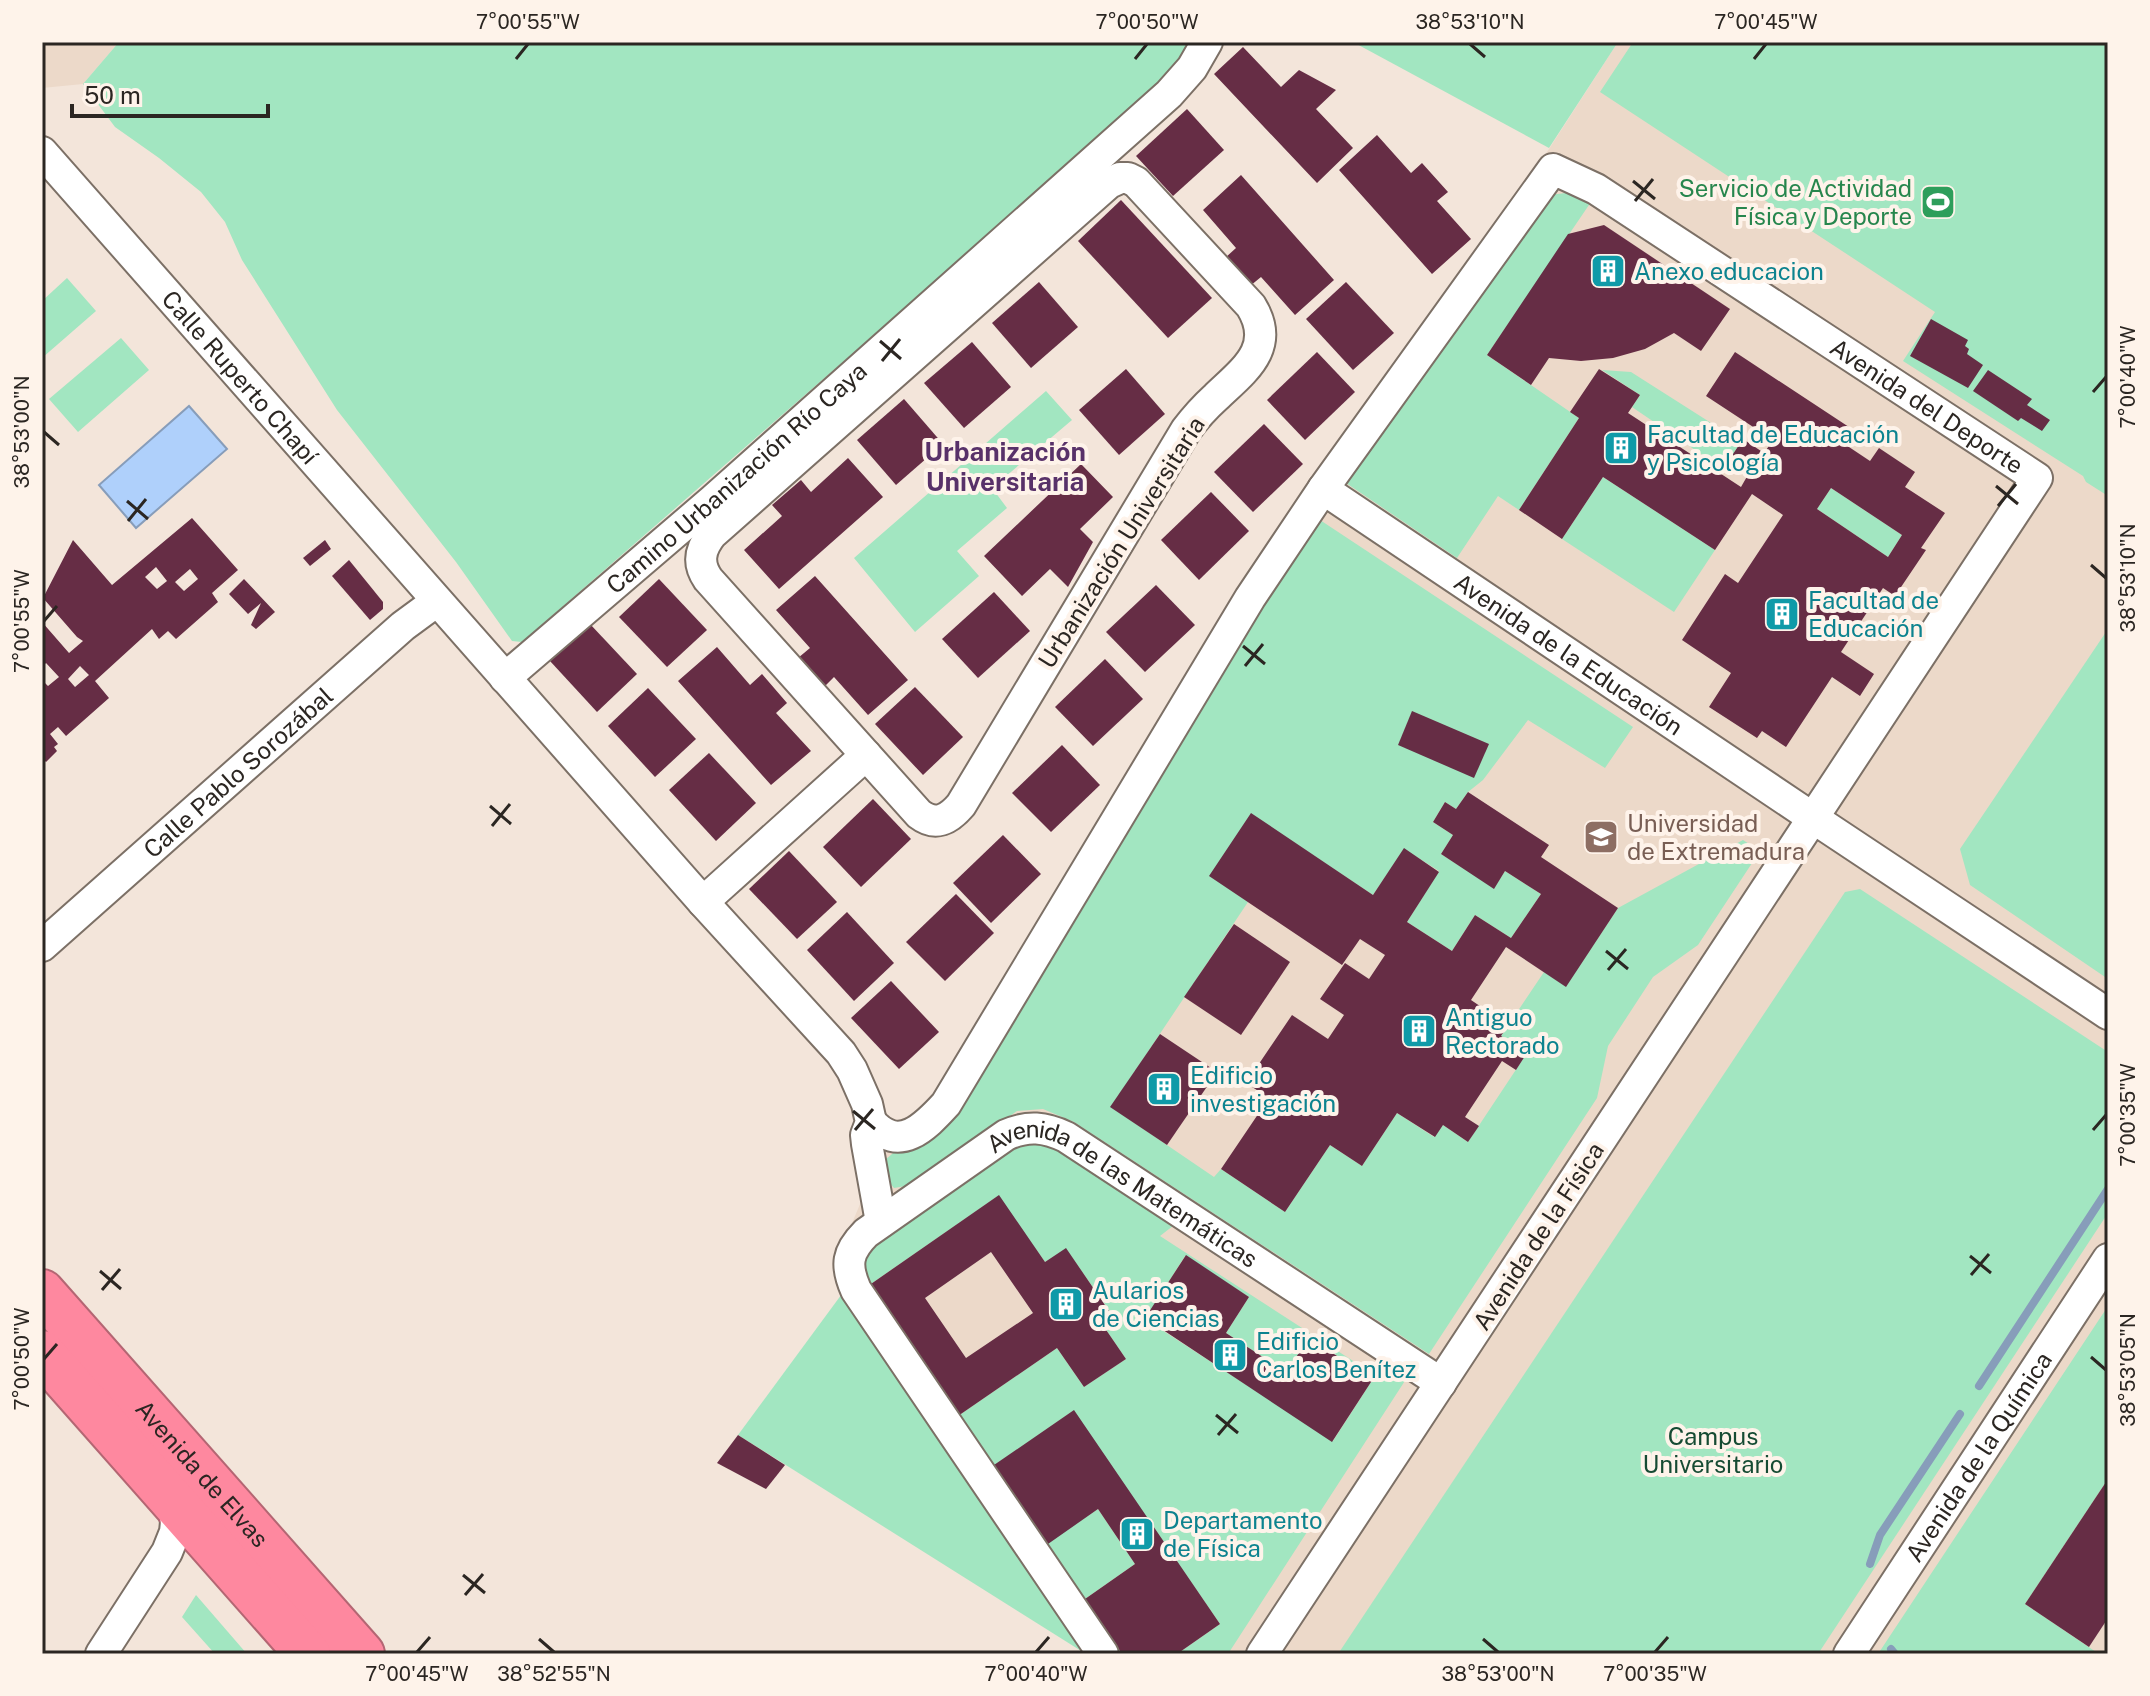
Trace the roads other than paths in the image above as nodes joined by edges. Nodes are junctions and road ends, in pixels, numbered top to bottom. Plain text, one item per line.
1 (1207, 42) edge
2 (42, 152) edge
3 (1323, 489) junction
4 (437, 601) junction
5 (505, 678) junction
6 (866, 755) junction
7 (1813, 818) junction
8 (703, 902) junction
9 (42, 946) edge
10 (2108, 1014) edge
11 (871, 1122) junction
12 (881, 1222) junction
13 (2108, 1259) edge
14 (42, 1292) edge
15 (42, 1353) edge
16 (1441, 1383) junction
17 (172, 1500) junction
18 (101, 1654) edge
19 (308, 1654) edge
20 (362, 1654) edge
21 (1103, 1654) edge
22 (1262, 1654) edge
23 (1849, 1654) edge

1 - 5 street, Camino Urbanización Río Caya
2 - 4 street, Calle Ruperto Chapí
3 - 7 street, Avenida de la Educación
3 - 7 street, Avenida del Deporte
3 - 11 street
4 - 5 street
4 - 9 street, Calle Pablo Sorozábal
5 - 8 street
6 - 6 street, Urbanización Universitaria
6 - 8 street
7 - 10 street, Avenida de la Educación
7 - 16 street, Avenida de la Física
8 - 11 street
11 - 12 street
12 - 16 street, Avenida de las Matemáticas
12 - 21 street, Avenida de las Matemáticas
13 - 23 street, Avenida de la Química
14 - 20 highway, Avenida de Elvas
15 - 17 highway, Avenida de Elvas
16 - 22 street, Avenida de la Física
17 - 18 street
17 - 19 highway, Avenida de Elvas

